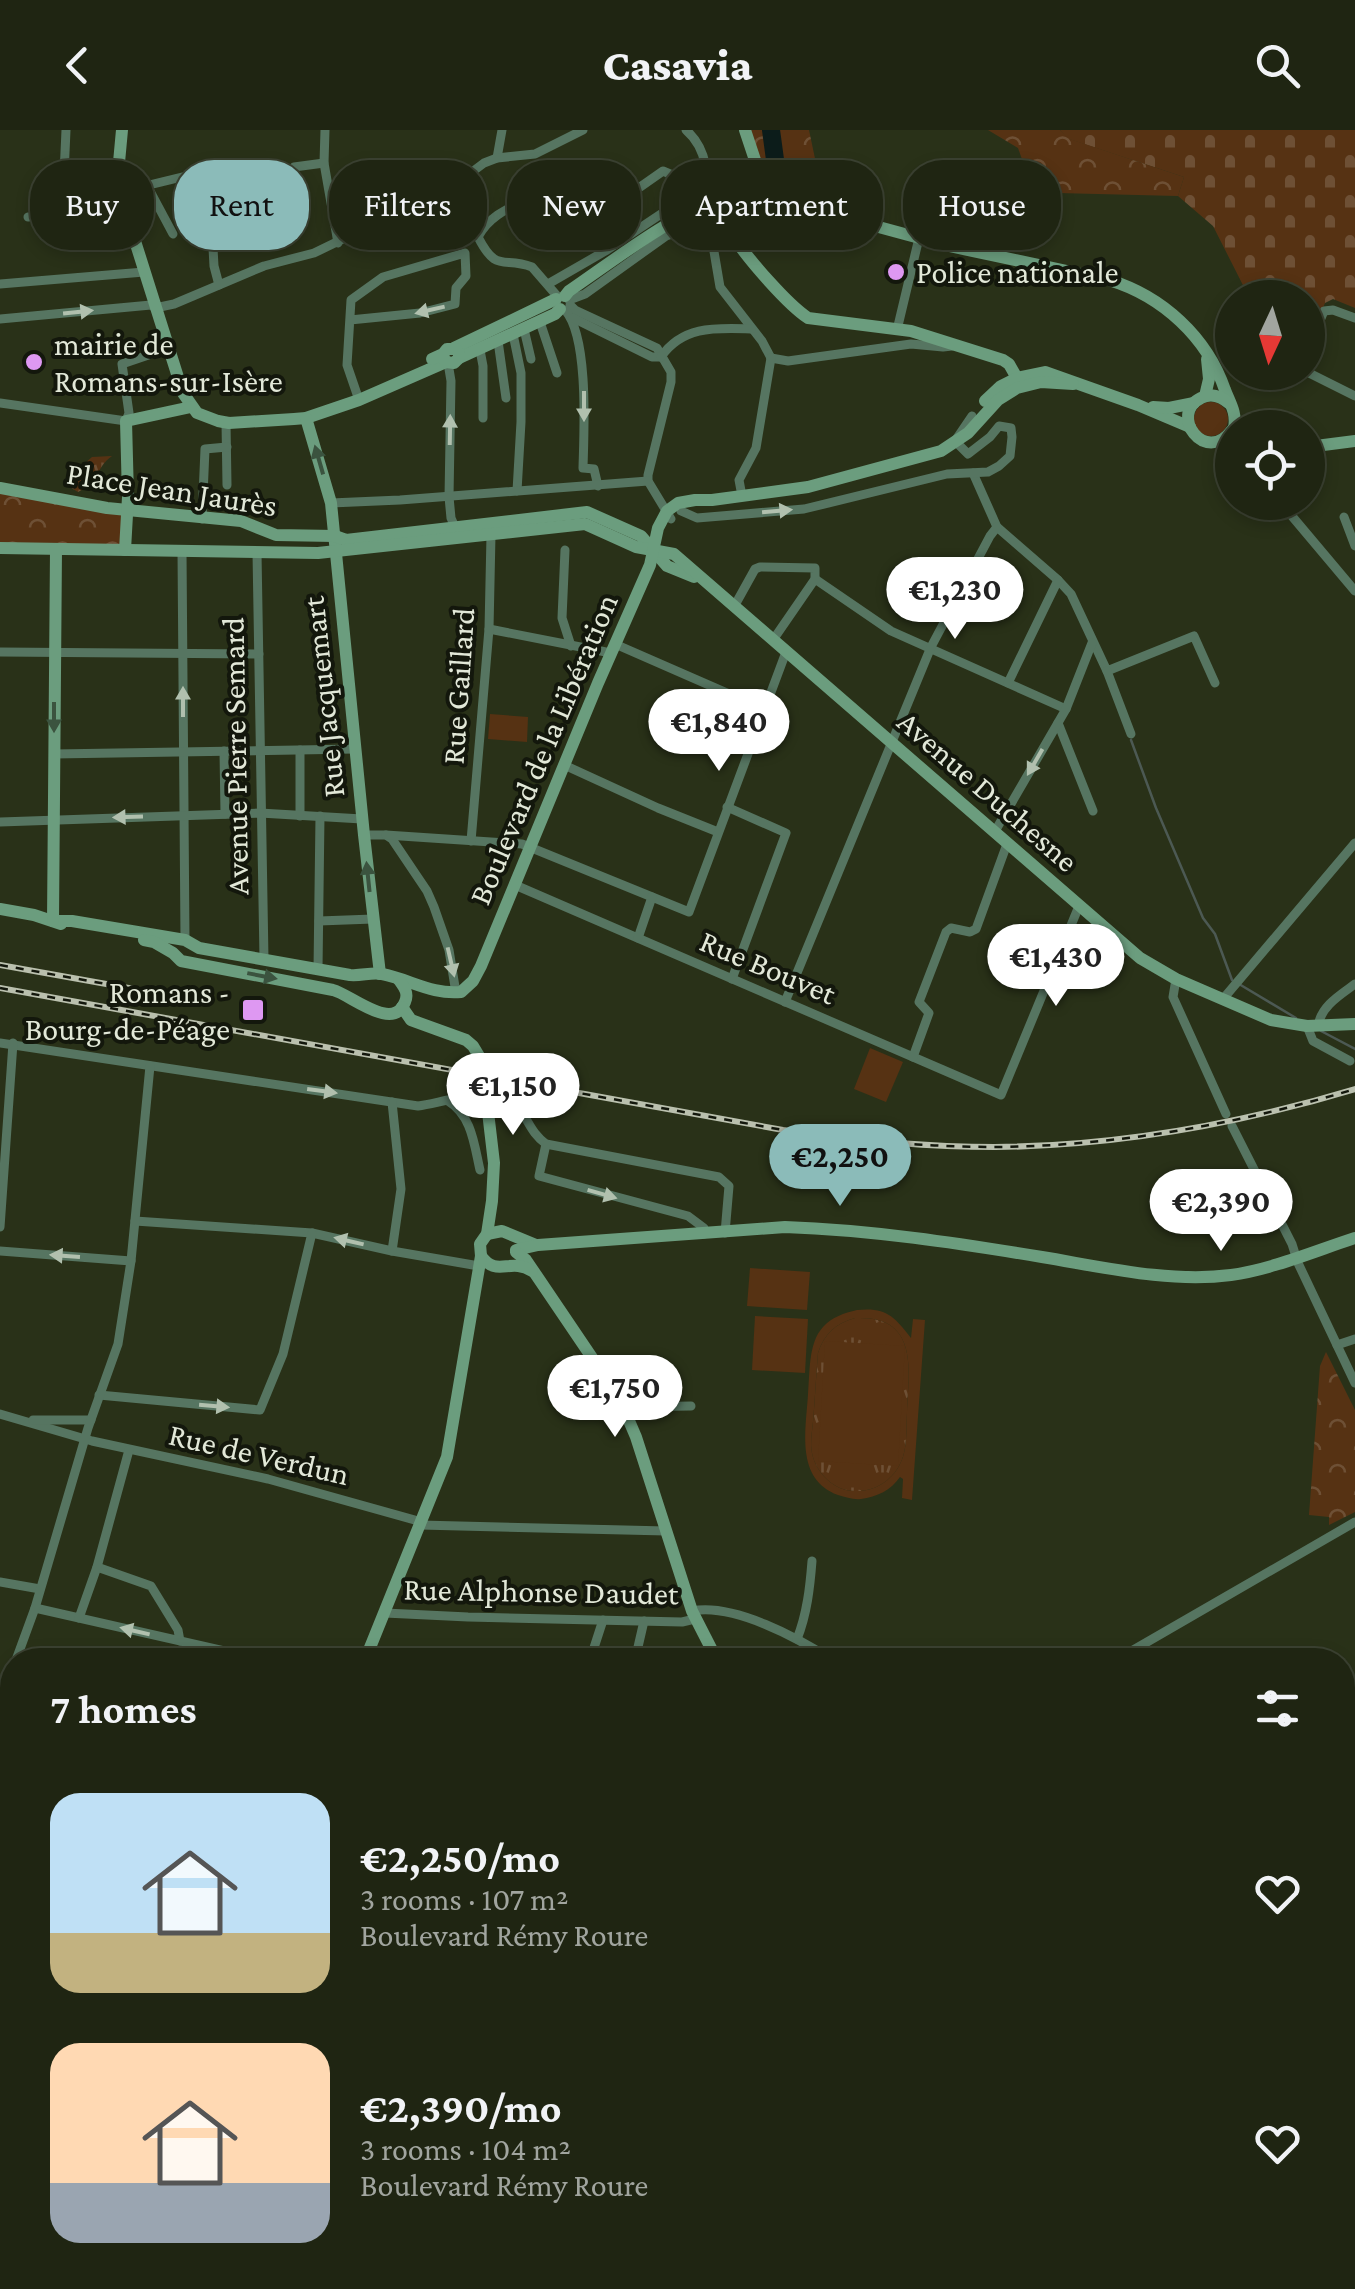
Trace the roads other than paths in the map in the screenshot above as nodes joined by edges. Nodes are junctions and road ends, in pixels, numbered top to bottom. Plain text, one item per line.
1 (66, 130) edge
2 (122, 130) edge
3 (325, 130) edge
4 (502, 130) edge
5 (686, 130) edge
6 (745, 130) edge
7 (580, 131) edge
8 (497, 158) junction
9 (65, 160) edge
10 (119, 160) edge
11 (704, 160) edge
12 (487, 162) edge
13 (324, 163) junction
14 (309, 164) edge
15 (154, 184) edge
16 (641, 186) edge
17 (329, 194) edge
18 (154, 199) edge
19 (507, 210) edge
20 (641, 227) edge
21 (661, 230) edge
22 (173, 234) dead end
23 (903, 234) edge
24 (329, 246) edge
25 (137, 250) edge
26 (604, 250) edge
27 (744, 250) edge
28 (916, 250) edge
29 (974, 250) edge
30 (144, 272) junction
31 (0, 284) edge
32 (548, 284) junction
33 (219, 285) junction
34 (566, 305) junction
35 (155, 308) junction
36 (1325, 312) edge
37 (1355, 318) edge
38 (0, 320) edge
39 (350, 320) junction
40 (540, 322) junction
41 (751, 329) junction
42 (896, 330) junction
43 (518, 332) junction
44 (498, 342) junction
45 (958, 344) junction
46 (168, 348) junction
47 (480, 350) junction
48 (1205, 352) junction
49 (450, 357) junction
50 (661, 357) junction
51 (771, 358) junction
52 (531, 359) dead end
53 (557, 373) dead end
54 (1325, 381) edge
55 (1017, 383) junction
56 (1355, 396) edge
57 (506, 398) dead end
58 (359, 400) junction
59 (1200, 400) junction
60 (0, 403) edge
61 (1230, 404) junction
62 (1138, 406) junction
63 (191, 407) junction
64 (1233, 410) edge
65 (972, 416) junction
66 (306, 418) junction
67 (482, 418) dead end
68 (126, 420) junction
69 (226, 422) junction
70 (1190, 427) junction
71 (1355, 441) edge
72 (956, 442) junction
73 (1215, 442) edge
74 (1325, 445) edge
75 (227, 447) junction
76 (913, 457) junction
77 (974, 474) junction
78 (648, 481) junction
79 (227, 486) dead end
80 (598, 486) junction
81 (0, 488) edge
82 (516, 492) junction
83 (742, 496) junction
84 (449, 497) junction
85 (331, 503) junction
86 (128, 504) junction
87 (673, 514) junction
88 (202, 518) junction
89 (1344, 518) dead end
90 (1295, 520) edge
91 (998, 527) junction
92 (455, 528) junction
93 (491, 535) junction
94 (335, 536) junction
95 (1355, 546) edge
96 (0, 548) edge
97 (56, 549) junction
98 (125, 550) junction
99 (566, 550) dead end
100 (182, 551) junction
101 (336, 552) junction
102 (652, 552) junction
103 (257, 553) junction
104 (815, 579) junction
105 (1058, 580) junction
106 (1352, 583) edge
107 (735, 606) junction
108 (489, 629) junction
109 (774, 640) junction
110 (1092, 642) junction
111 (572, 646) junction
112 (930, 647) junction
113 (613, 648) junction
114 (0, 652) edge
115 (54, 652) junction
116 (786, 652) junction
117 (183, 653) junction
118 (258, 654) junction
119 (1107, 671) junction
120 (1008, 683) junction
121 (1215, 683) dead end
122 (1066, 709) junction
123 (766, 710) junction
124 (1058, 723) junction
125 (1132, 734) dead end
126 (890, 742) junction
127 (355, 749) junction
128 (300, 750) junction
129 (224, 751) junction
130 (260, 751) junction
131 (183, 752) junction
132 (54, 754) junction
133 (564, 765) junction
134 (727, 807) junction
135 (1093, 811) dead end
136 (260, 813) junction
137 (226, 814) junction
138 (184, 815) junction
139 (300, 816) junction
140 (320, 816) junction
141 (362, 819) junction
142 (53, 820) junction
143 (0, 822) edge
144 (718, 832) junction
145 (994, 833) junction
146 (364, 835) junction
147 (386, 835) junction
148 (471, 841) junction
149 (1355, 843) edge
150 (1007, 844) junction
151 (531, 847) junction
152 (515, 885) junction
153 (652, 897) junction
154 (1078, 906) junction
155 (0, 909) edge
156 (53, 920) junction
157 (373, 920) junction
158 (320, 922) junction
159 (638, 938) junction
160 (182, 950) junction
161 (264, 959) junction
162 (318, 968) junction
163 (380, 974) junction
164 (362, 976) junction
165 (732, 979) junction
166 (1176, 979) junction
167 (399, 980) junction
168 (1355, 984) edge
169 (434, 991) junction
170 (456, 993) junction
171 (1223, 999) junction
172 (358, 1002) junction
173 (785, 1002) junction
174 (400, 1007) junction
175 (1355, 1024) edge
176 (1312, 1026) junction
177 (0, 1043) edge
178 (14, 1043) junction
179 (913, 1057) junction
180 (1350, 1061) dead end
181 (150, 1066) junction
182 (448, 1100) junction
183 (392, 1102) junction
184 (1226, 1114) dead end
185 (1232, 1126) dead end
186 (546, 1144) junction
187 (480, 1170) dead end
188 (135, 1221) junction
189 (0, 1228) edge
190 (312, 1233) junction
191 (726, 1233) junction
192 (704, 1234) junction
193 (1355, 1238) edge
194 (507, 1245) junction
195 (542, 1245) junction
196 (0, 1250) edge
197 (392, 1252) junction
198 (1296, 1257) junction
199 (131, 1260) junction
200 (482, 1266) junction
201 (534, 1272) junction
202 (1355, 1339) edge
203 (1337, 1346) junction
204 (1355, 1382) edge
205 (100, 1396) junction
206 (691, 1406) dead end
207 (624, 1409) junction
208 (0, 1414) edge
209 (26, 1420) junction
210 (90, 1420) junction
211 (84, 1438) junction
212 (129, 1450) junction
213 (1355, 1522) edge
214 (421, 1523) junction
215 (666, 1531) junction
216 (812, 1561) dead end
217 (96, 1566) junction
218 (0, 1582) edge
219 (40, 1589) junction
220 (35, 1608) junction
221 (385, 1613) junction
222 (694, 1615) junction
223 (79, 1618) junction
224 (603, 1620) junction
225 (644, 1621) junction
226 (797, 1638) junction
227 (180, 1641) junction
228 (20, 1648) edge
229 (211, 1648) edge
230 (369, 1648) edge
231 (594, 1648) edge
232 (638, 1648) edge
233 (712, 1648) edge
234 (813, 1648) edge
235 (1137, 1648) edge
236 (0, 2079) edge
237 (0, 2090) edge

1 - 9 street
2 - 10 main road
3 - 13 street
4 - 8 street
5 - 11 street
6 - 23 main road
7 - 8 street
8 - 12 street
13 - 14 street
13 - 17 street
15 - 33 street
16 - 20 street
18 - 22 street
19 - 32 street
21 - 34 main road
24 - 33 street
25 - 30 main road
26 - 32 street
27 - 42 main road
28 - 42 street
29 - 48 main road
30 - 31 street
30 - 35 main road
32 - 34 street
33 - 35 street
34 - 40 main road
34 - 41 street
34 - 49 main road
34 - 50 street
34 -> 80 street
38 -> 35 street
35 - 46 main road
36 - 37 street
39 -> 39 street
39 - 58 street
40 - 43 main road
40 - 53 street
41 - 50 street
41 - 51 street
42 - 45 main road
43 - 44 main road
43 - 52 street
43 - 82 street
44 - 47 main road
44 - 57 street
45 - 51 street
45 - 55 main road
46 - 63 main road
46 - 68 street
47 - 49 main road
47 - 67 street
48 - 59 main road
48 - 61 main road
49 - 58 main road
84 -> 49 street
50 - 78 street
51 - 83 street
54 - 56 street
55 - 62 main road
55 - 65 main road
55 - 72 main road
58 - 66 main road
59 - 61 main road
59 - 62 main road
59 - 70 main road
60 - 68 street
61 - 64 main road
62 - 70 main road
63 - 68 main road
63 - 69 main road
65 - 72 street
65 - 76 main road
66 - 69 main road
85 -> 66 main road, Rue Jacquemart
68 - 86 main road
69 - 75 street
70 - 73 main road
71 - 74 main road
72 - 76 main road
72 - 77 street
75 - 79 street
75 - 88 street
76 - 83 main road
87 -> 77 street
77 - 91 street
78 - 80 street
78 - 87 street
80 - 82 street
81 - 86 main road, Place Jean Jaurès
82 - 84 street
83 - 87 main road
84 - 85 street
84 - 92 street
85 - 94 main road, Rue Jacquemart
86 - 88 main road, Place Jean Jaurès
86 - 98 main road
87 - 102 main road, Boulevard de la Libération
88 - 94 main road, Place Jean Jaurès
89 - 95 street
90 - 106 street
91 - 105 street
91 - 112 street
92 - 94 main road, Place Jean Jaurès
92 - 102 main road, Place Jean Jaurès
93 - 101 main road, Place Jean Jaurès
93 - 102 main road, Place Jean Jaurès
93 - 108 street, Rue Gaillard
94 - 101 main road, Rue Jacquemart
96 - 97 main road, Place Jean Jaurès
97 - 98 main road, Place Jean Jaurès
97 - 115 main road
98 - 100 main road, Place Jean Jaurès
99 - 111 street
100 - 103 main road, Place Jean Jaurès
100 - 117 street
101 - 103 main road, Place Jean Jaurès
101 - 127 main road, Rue Jacquemart
102 - 107 main road, Avenue Duchesne
102 - 113 main road, Boulevard de la Libération
103 - 118 street, Avenue Pierre Semard
104 - 107 street
104 - 109 street
104 - 112 street
105 - 110 street
105 - 120 street
107 - 109 main road, Avenue Duchesne
108 - 111 street
108 - 148 street, Rue Gaillard
109 - 116 main road, Avenue Duchesne
110 - 119 street
110 - 122 street
111 - 113 street
112 - 120 street
112 - 126 street
113 - 123 street
113 - 133 main road, Boulevard de la Libération
114 - 115 street
115 - 117 street
115 -> 132 main road
116 - 123 street
116 - 126 main road, Avenue Duchesne
117 - 118 street
131 -> 117 street
118 - 130 street, Avenue Pierre Semard
119 - 121 street
119 - 125 street
120 - 122 street
122 - 124 street
123 - 134 street
124 - 135 street
124 -> 145 street
126 - 145 main road, Avenue Duchesne
126 - 173 street
127 - 128 street
127 - 141 main road, Rue Jacquemart
128 - 130 street
128 - 139 street
129 - 130 street
129 - 131 street
129 - 137 street
130 - 136 street, Avenue Pierre Semard
131 - 132 street
131 - 138 street
132 - 142 main road
133 - 144 street
133 - 151 main road, Boulevard de la Libération
134 - 144 street
134 - 165 street
136 - 137 street
136 - 139 street
136 - 161 street, Avenue Pierre Semard
137 - 138 street
138 -> 142 street
138 - 160 street
139 - 140 street
140 - 141 street
140 - 158 street
141 - 146 main road, Rue Jacquemart
142 - 143 street
142 - 156 main road
144 - 153 street
145 - 150 main road, Avenue Duchesne
146 - 147 street
157 -> 146 main road, Rue Jacquemart
147 - 148 street
147 -> 170 street
148 - 151 street
149 - 171 street
150 - 154 main road, Avenue Duchesne
150 - 179 street
151 - 152 main road, Boulevard de la Libération
151 - 153 street
152 - 159 street, Rue Bouvet
152 - 170 main road, Boulevard de la Libération
153 - 159 street
154 - 166 main road, Avenue Duchesne
154 - 179 street, Rue Bouvet
155 - 156 main road
156 - 160 main road
157 - 158 street
157 - 163 main road, Rue Jacquemart
158 - 162 street
159 - 165 street, Rue Bouvet
160 - 161 main road
160 -> 172 main road
161 - 162 main road
162 - 164 main road
163 - 164 main road
163 - 167 main road
164 - 172 main road
165 - 173 street, Rue Bouvet
166 - 171 main road, Avenue Duchesne
166 - 184 street
167 - 169 main road
167 - 174 main road
168 - 176 street
169 - 170 main road
169 - 174 main road
171 - 176 main road, Avenue Duchesne
172 - 174 main road
173 - 179 street, Rue Bouvet
174 - 194 main road
175 - 176 main road, Avenue Duchesne
176 - 180 street
177 - 178 street
178 - 181 street
178 - 189 street
181 -> 183 street
181 - 188 street
182 - 183 street
182 - 186 street
182 - 187 street
183 - 197 street
185 - 198 street
186 - 191 street
186 -> 192 street
188 - 190 street
188 - 199 street
197 -> 190 street
205 -> 190 street
191 - 192 main road
191 - 198 main road
192 - 195 main road
193 - 198 main road
194 - 195 main road
194 - 200 main road
194 - 200 main road
194 - 201 main road
195 - 201 main road
199 -> 196 street
197 - 200 street
198 - 203 street
199 - 205 street
200 - 214 main road
201 - 207 main road
202 - 203 street
203 - 204 street
205 - 210 street
206 - 207 street
207 - 215 main road
208 - 209 street
209 - 210 street
209 - 211 street, Rue de Verdun
210 - 211 street
211 - 212 street, Rue de Verdun
211 - 219 street
212 - 214 street, Rue de Verdun
212 - 217 street
213 - 235 street
214 - 215 street, Rue de Verdun
214 - 221 main road
215 - 222 main road
216 - 226 street
217 - 223 street
217 - 227 street
218 - 219 street
219 - 220 street
220 - 223 street
220 - 228 street
221 - 224 street, Rue Alphonse Daudet
221 - 230 main road
222 - 225 street, Rue Alphonse Daudet
222 - 226 street, Rue Alphonse Daudet
222 - 233 main road
227 -> 223 street
224 - 225 street, Rue Alphonse Daudet
224 - 231 street
225 - 232 street
226 - 234 street, Rue Alphonse Daudet
227 - 229 street
236 - 237 street

